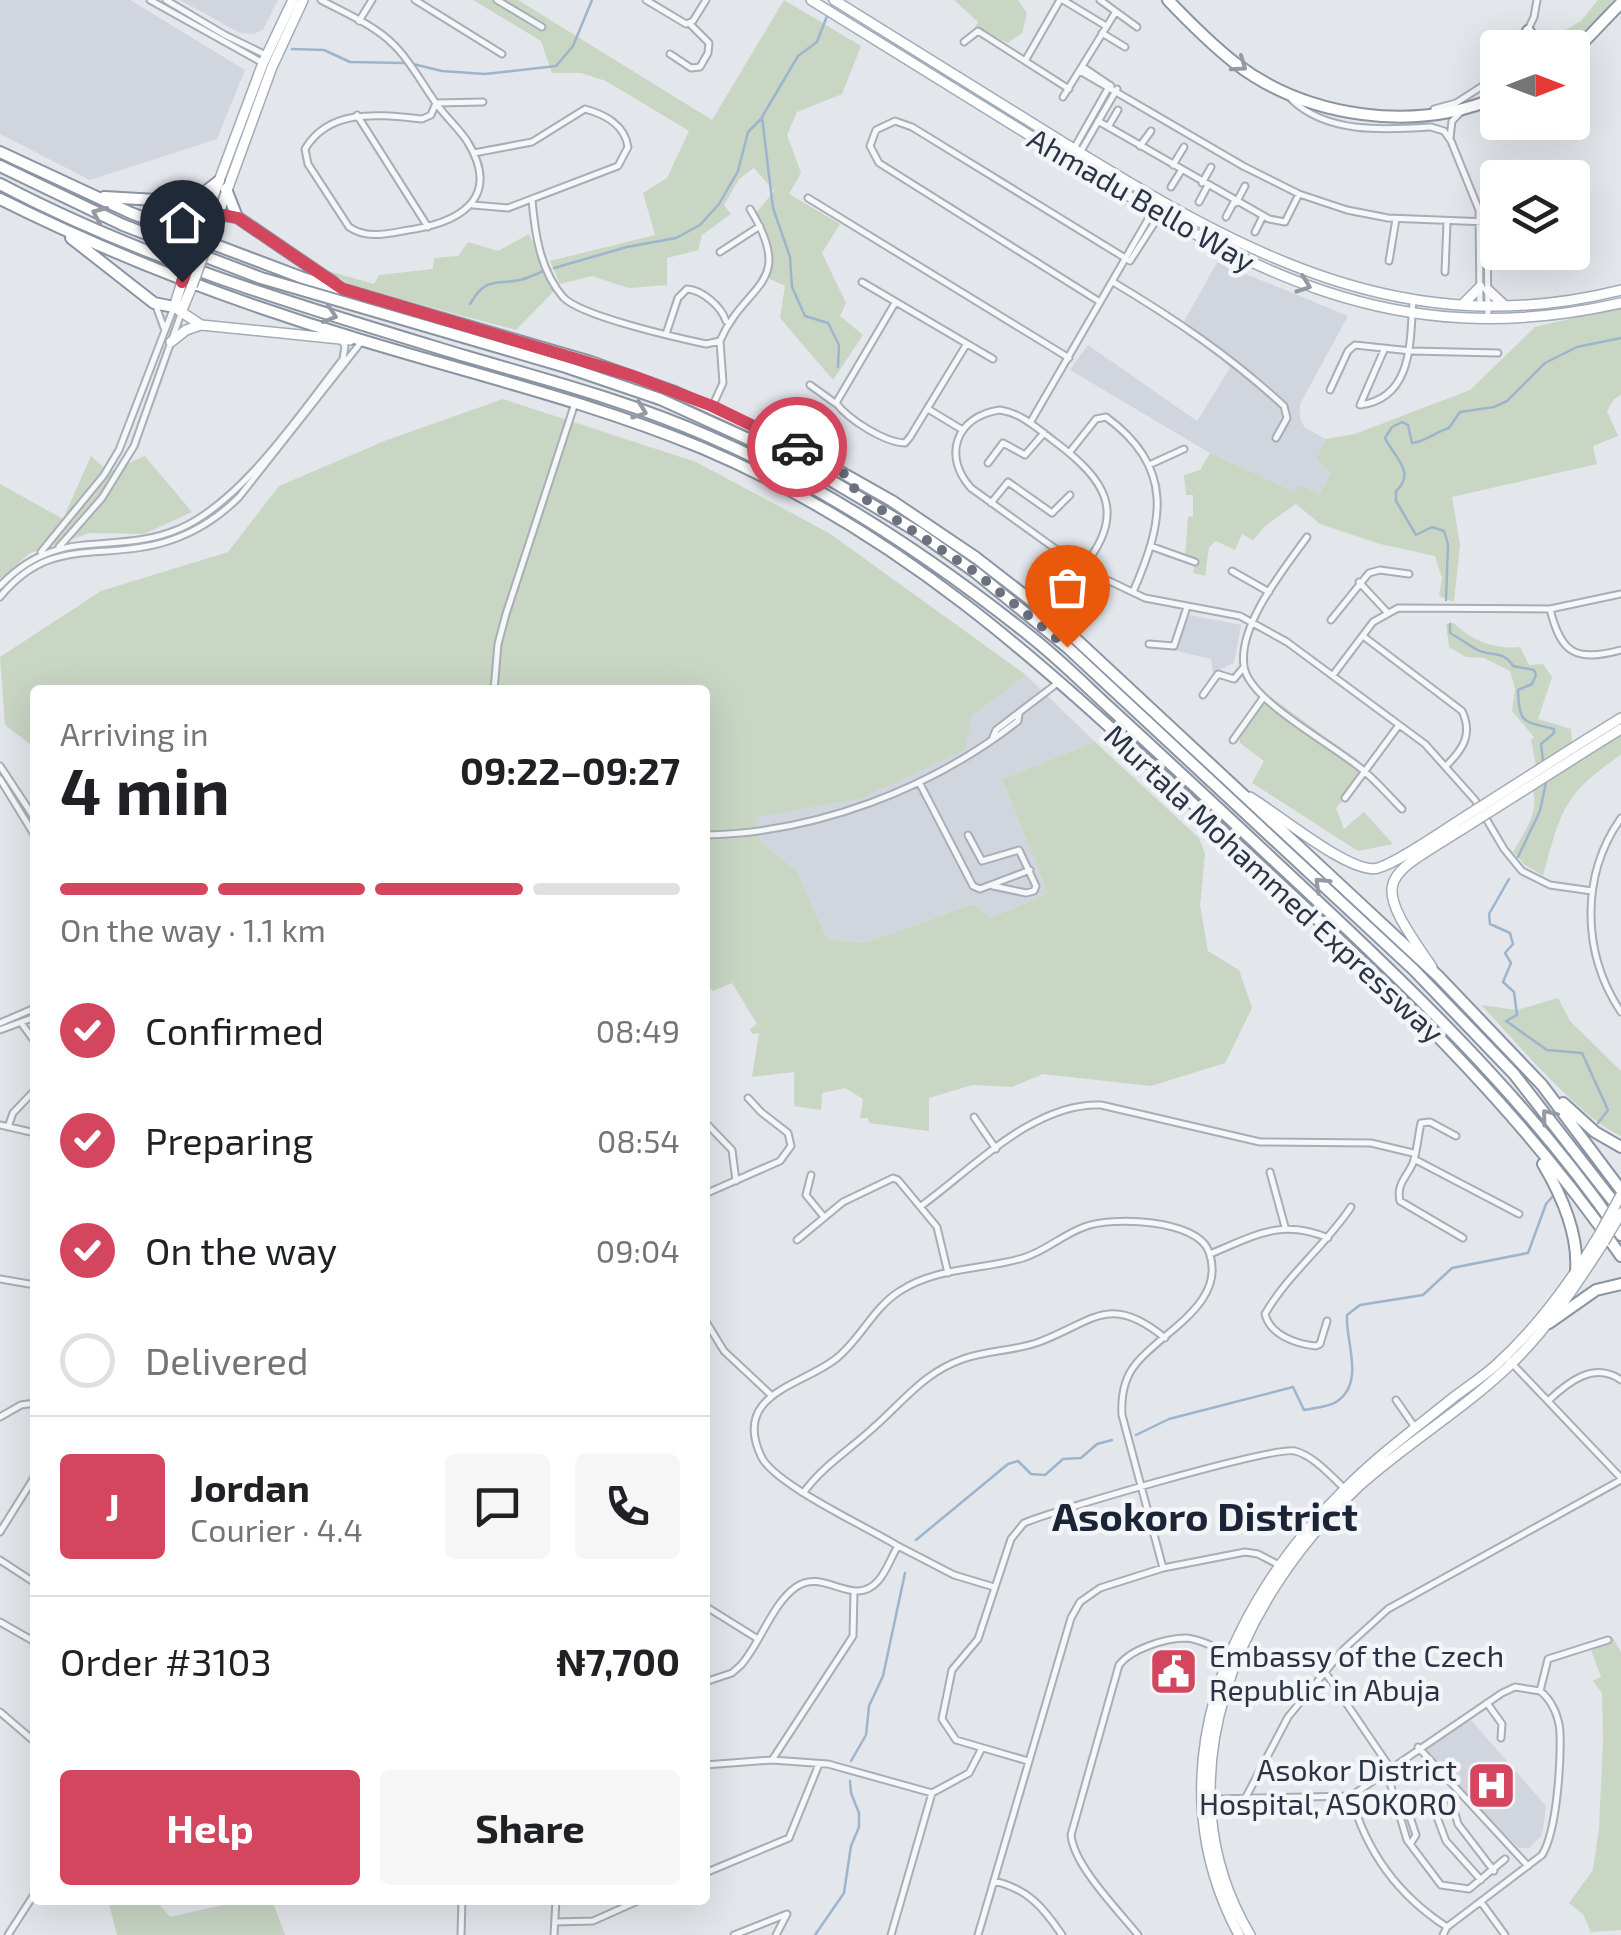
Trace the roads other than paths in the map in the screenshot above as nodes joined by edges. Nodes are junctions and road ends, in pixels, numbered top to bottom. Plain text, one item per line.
1 (150, 0) edge
2 (166, 0) edge
3 (292, 0) edge
4 (303, 0) edge
5 (322, 0) edge
6 (372, 0) edge
7 (416, 0) edge
8 (497, 0) edge
9 (646, 0) edge
10 (706, 0) edge
11 (811, 0) edge
12 (834, 0) edge
13 (1062, 0) edge
14 (1100, 0) edge
15 (1168, 0) edge
16 (1537, 0) edge
17 (1621, 3) edge
18 (1115, 14) junction
19 (359, 21) junction
20 (690, 24) junction
21 (542, 27) dead end
22 (1137, 27) dead end
23 (1104, 30) junction
24 (1528, 30) edge
25 (1590, 35) edge
26 (964, 42) dead end
27 (1125, 46) dead end
28 (502, 54) dead end
29 (670, 54) dead end
30 (1025, 60) junction
31 (269, 61) junction
32 (1081, 68) junction
33 (1278, 88) junction
34 (1480, 88) edge
35 (1068, 89) junction
36 (1112, 89) junction
37 (1063, 97) dead end
38 (483, 102) dead end
39 (436, 103) junction
40 (1480, 103) edge
41 (1468, 107) junction
42 (1118, 110) dead end
43 (357, 115) junction
44 (1412, 116) junction
45 (1098, 122) junction
46 (1108, 126) junction
47 (1151, 130) dead end
48 (1451, 141) junction
49 (1140, 146) junction
50 (1184, 147) dead end
51 (1077, 151) junction
52 (0, 152) edge
53 (474, 154) junction
54 (1071, 161) junction
55 (0, 166) edge
56 (1173, 166) junction
57 (1212, 167) dead end
58 (1181, 171) junction
59 (0, 184) edge
60 (222, 185) junction
61 (1205, 185) junction
62 (1245, 186) dead end
63 (1172, 187) dead end
64 (87, 194) junction
65 (1300, 194) junction
66 (808, 198) dead end
67 (0, 199) edge
68 (532, 200) junction
69 (192, 202) junction
70 (1199, 202) dead end
71 (1235, 202) junction
72 (1162, 203) junction
73 (473, 205) junction
74 (750, 208) dead end
75 (1156, 214) junction
76 (210, 216) junction
77 (1263, 216) junction
78 (1226, 217) dead end
79 (238, 218) junction
80 (1480, 218) joint
81 (1396, 219) junction
82 (41, 220) junction
83 (76, 221) junction
84 (1447, 222) junction
85 (760, 226) junction
86 (428, 227) junction
87 (58, 228) junction
88 (1255, 232) dead end
89 (720, 252) dead end
90 (1126, 261) junction
91 (1389, 261) dead end
92 (1483, 270) edge
93 (1445, 272) dead end
94 (261, 278) junction
95 (303, 278) junction
96 (862, 282) dead end
97 (1113, 282) junction
98 (187, 284) junction
99 (1484, 288) junction
100 (343, 289) junction
101 (1621, 290) edge
102 (262, 295) junction
103 (1413, 300) junction
104 (1100, 302) junction
105 (1621, 302) edge
106 (154, 303) junction
107 (895, 303) junction
108 (1463, 304) junction
109 (1484, 305) junction
110 (1506, 305) junction
111 (178, 308) junction
112 (1412, 313) junction
113 (1484, 317) junction
114 (299, 321) junction
115 (726, 321) junction
116 (201, 325) junction
117 (164, 331) junction
118 (666, 334) junction
119 (340, 336) junction
120 (720, 340) junction
121 (363, 341) junction
122 (171, 342) junction
123 (966, 345) junction
124 (1384, 349) junction
125 (1411, 351) junction
126 (1498, 354) dead end
127 (1069, 358) junction
128 (993, 360) dead end
129 (810, 385) dead end
130 (1330, 390) dead end
131 (576, 400) junction
132 (836, 403) junction
133 (712, 406) junction
134 (928, 409) junction
135 (1030, 423) junction
136 (962, 429) junction
137 (1044, 434) junction
138 (1276, 438) dead end
139 (704, 449) junction
140 (1184, 449) dead end
141 (1069, 452) junction
142 (764, 463) junction
143 (988, 463) dead end
144 (1149, 465) junction
145 (259, 467) junction
146 (842, 471) junction
147 (859, 495) junction
148 (1070, 495) dead end
149 (991, 503) junction
150 (1307, 537) dead end
151 (1153, 547) junction
152 (58, 549) junction
153 (39, 555) junction
154 (52, 558) junction
155 (1195, 562) dead end
156 (934, 564) junction
157 (33, 568) junction
158 (1082, 568) junction
159 (975, 572) junction
160 (1232, 572) dead end
161 (1409, 574) dead end
162 (1359, 582) junction
163 (1010, 583) junction
164 (0, 586) edge
165 (1269, 592) junction
166 (1133, 593) junction
167 (1621, 594) edge
168 (0, 597) edge
169 (966, 602) junction
170 (1187, 606) junction
171 (1550, 609) junction
172 (1387, 612) junction
173 (1331, 620) dead end
174 (1254, 622) junction
175 (1363, 636) junction
176 (1148, 644) dead end
177 (1621, 650) edge
178 (1244, 667) junction
179 (1333, 675) junction
180 (1061, 680) junction
181 (494, 685) edge
182 (1203, 695) dead end
183 (1262, 698) junction
184 (1621, 718) edge
185 (1399, 725) junction
186 (1621, 729) edge
187 (1233, 740) dead end
188 (1590, 743) junction
189 (0, 766) edge
190 (1446, 766) junction
191 (1363, 770) junction
192 (0, 779) edge
193 (919, 782) junction
194 (1240, 792) junction
195 (1346, 798) dead end
196 (1402, 809) dead end
197 (30, 811) edge
198 (1262, 812) junction
199 (1621, 818) edge
200 (1469, 820) junction
201 (30, 828) edge
202 (710, 835) edge
203 (968, 835) dead end
204 (1296, 861) junction
205 (1030, 870) junction
206 (990, 886) junction
207 (1592, 891) junction
208 (1362, 943) junction
209 (1386, 944) junction
210 (1434, 972) junction
211 (1401, 1000) junction
212 (1621, 1012) edge
213 (30, 1013) edge
214 (30, 1018) edge
215 (21, 1021) junction
216 (0, 1022) edge
217 (0, 1030) edge
218 (30, 1034) edge
219 (1542, 1085) junction
220 (30, 1095) edge
221 (748, 1098) dead end
222 (1511, 1116) junction
223 (974, 1117) dead end
224 (4, 1126) edge
225 (710, 1127) edge
226 (30, 1131) edge
227 (1456, 1136) dead end
228 (1528, 1137) junction
229 (1583, 1138) junction
230 (1552, 1141) junction
231 (1621, 1148) edge
232 (996, 1149) junction
233 (1414, 1156) junction
234 (1270, 1172) dead end
235 (811, 1175) dead end
236 (736, 1181) junction
237 (710, 1192) edge
238 (1608, 1192) junction
239 (1621, 1192) edge
240 (921, 1206) junction
241 (1351, 1207) dead end
242 (1621, 1212) edge
243 (1519, 1214) dead end
244 (824, 1216) junction
245 (1285, 1227) junction
246 (1621, 1235) edge
247 (1328, 1238) junction
248 (1463, 1238) dead end
249 (1601, 1238) junction
250 (797, 1240) dead end
251 (1210, 1254) junction
252 (1621, 1256) edge
253 (1576, 1272) junction
254 (948, 1273) junction
255 (0, 1280) edge
256 (30, 1284) edge
257 (1621, 1284) edge
258 (1327, 1322) dead end
259 (1550, 1323) junction
260 (710, 1328) edge
261 (1166, 1338) junction
262 (1508, 1360) junction
263 (1621, 1380) edge
264 (771, 1396) junction
265 (1396, 1400) dead end
266 (1548, 1400) junction
267 (30, 1403) edge
268 (0, 1417) edge
269 (1416, 1429) junction
270 (1621, 1479) edge
271 (1141, 1488) junction
272 (30, 1489) edge
273 (804, 1492) junction
274 (1347, 1492) junction
275 (0, 1532) edge
276 (898, 1546) junction
277 (0, 1560) edge
278 (1162, 1568) junction
279 (1284, 1568) junction
280 (30, 1580) edge
281 (994, 1587) junction
282 (854, 1592) junction
283 (710, 1609) edge
284 (0, 1622) edge
285 (30, 1639) edge
286 (758, 1640) junction
287 (1608, 1640) dead end
288 (1235, 1656) junction
289 (1325, 1671) junction
290 (710, 1680) edge
291 (1540, 1691) junction
292 (1487, 1702) junction
293 (0, 1712) edge
294 (30, 1738) edge
295 (1501, 1738) dead end
296 (982, 1748) junction
297 (1418, 1748) junction
298 (772, 1760) junction
299 (1028, 1761) junction
300 (819, 1764) junction
301 (710, 1765) edge
302 (1392, 1768) junction
303 (1390, 1784) dead end
304 (932, 1793) junction
305 (1351, 1796) junction
306 (1246, 1797) junction
307 (1205, 1799) junction
308 (1451, 1800) dead end
309 (1409, 1814) junction
310 (1400, 1816) junction
311 (1458, 1824) junction
312 (1442, 1832) junction
313 (1410, 1843) junction
314 (1474, 1848) junction
315 (1462, 1859) junction
316 (1504, 1860) dead end
317 (1528, 1866) junction
318 (710, 1871) edge
319 (1494, 1871) junction
320 (994, 1881) junction
321 (1481, 1881) junction
322 (1465, 1891) junction
323 (30, 1902) edge
324 (1478, 1904) junction
325 (462, 1905) edge
326 (556, 1905) edge
327 (629, 1905) edge
328 (555, 1922) junction
329 (1447, 1926) junction
330 (981, 1933) edge
331 (8, 1935) edge
332 (460, 1935) edge
333 (554, 1935) edge
334 (735, 1935) edge
335 (776, 1935) edge
336 (891, 1935) edge
337 (1062, 1935) edge
338 (1138, 1935) edge
339 (1240, 1935) edge
340 (1250, 1935) edge
341 (1444, 1935) edge
342 (1505, 1935) edge

1 - 31 street
2 - 31 street
3 - 31 main road
4 - 31 main road
5 - 19 street
6 - 19 street
7 - 28 street
8 - 21 street
9 - 20 street
10 - 20 street
11 - 54 main road, Ahmadu Bello Way
12 - 51 main road, Ahmadu Bello Way
13 - 23 street
13 - 30 street
14 - 18 street
15 -> 33 highway
16 - 24 street
17 - 25 highway
18 - 22 street
18 - 23 street
19 - 39 street
20 - 29 street
23 - 27 street
23 - 32 street
26 - 30 street
30 - 35 street
31 - 60 main road
32 - 35 street
32 - 36 street
33 - 44 highway
33 - 48 street
34 - 44 street
35 - 37 street
36 - 45 street
36 - 51 street
36 - 65 street
38 - 39 street
39 - 43 street
39 - 53 street
40 - 41 highway
41 - 44 highway
41 - 48 street
42 - 46 street
43 - 86 street
43 - 86 street
45 - 46 street
45 - 51 street
46 - 49 street
47 - 49 street
48 - 80 street
49 - 56 street
50 - 56 street
51 - 54 street
51 - 72 main road, Ahmadu Bello Way
52 - 64 highway, Murtala Mohammed Expressway
53 - 68 street
53 - 73 street
54 - 75 main road, Ahmadu Bello Way
94 -> 55 highway, Murtala Mohammed Expressway
56 - 58 street
57 - 61 street
58 - 61 street
58 - 63 street
59 - 83 highway, Murtala Mohammed Expressway
60 - 69 highway
60 - 76 main road
60 - 79 highway
61 - 70 street
61 - 71 street
62 - 71 street
64 - 69 highway
64 - 95 highway, Murtala Mohammed Expressway
65 - 77 street
65 - 81 street
66 - 127 street
67 - 82 highway, Murtala Mohammed Expressway
68 - 73 street
68 - 118 street
69 - 76 highway
71 - 77 street
71 - 78 street
72 - 75 street
72 - 103 main road, Ahmadu Bello Way
73 - 86 street
74 - 85 street
75 - 90 street
75 -> 112 main road, Ahmadu Bello Way
76 - 79 highway
76 - 98 main road, bridge
76 - 98 main road, bridge
77 - 88 street
79 - 100 highway
80 - 84 street
81 - 84 street
81 - 91 street
82 - 83 highway
82 - 87 highway, Murtala Mohammed Expressway
83 - 102 highway, Murtala Mohammed Expressway
84 - 93 street
85 - 89 street
85 - 115 street
87 - 106 highway
87 - 114 highway, Murtala Mohammed Expressway
90 - 97 street
90 - 104 street
92 - 99 street
94 - 95 highway
94 - 147 highway, Murtala Mohammed Expressway
95 - 100 highway, Murtala Mohammed Expressway
96 - 107 street
97 - 104 street
97 - 138 street
98 - 111 main road
99 - 108 main road
99 - 109 street
99 - 110 main road
100 - 133 highway, Murtala Mohammed Expressway
101 - 110 main road, Ahmadu Bello Way
102 - 114 highway
102 -> 142 highway, Murtala Mohammed Expressway
103 - 108 main road, Ahmadu Bello Way
103 - 112 street
104 - 127 street
105 - 113 main road, Ahmadu Bello Way
106 - 111 highway
106 - 117 street
107 - 123 street
107 - 132 street
108 - 109 main road, Ahmadu Bello Way
109 - 110 main road, Ahmadu Bello Way
109 - 113 street
111 - 116 main road
111 - 117 street
111 - 122 street
112 - 113 main road, Ahmadu Bello Way
112 - 125 street
114 - 119 highway, Murtala Mohammed Expressway
115 - 118 street
115 - 120 street
116 - 119 main road
116 - 122 main road
117 - 153 street
118 - 120 street
119 - 121 highway, Murtala Mohammed Expressway
119 - 145 street
120 - 133 street
121 - 131 highway, Murtala Mohammed Expressway
121 - 145 street
122 - 152 street
123 - 128 street
123 - 134 street
124 - 125 street
124 - 125 street
124 - 130 street
125 - 126 street
127 - 135 street
129 - 132 street
131 - 139 highway, Murtala Mohammed Expressway
131 - 181 street
132 - 134 street
133 - 146 highway, Murtala Mohammed Expressway
134 - 136 street
135 - 136 street
135 - 137 street
136 - 149 street
137 - 141 street
137 - 143 street
139 - 142 highway
139 - 169 highway, Murtala Mohammed Expressway
140 - 144 street
141 - 144 street
141 - 158 street
142 - 156 highway, Murtala Mohammed Expressway
144 - 151 street
145 - 152 street
145 - 154 street
146 - 147 highway
146 - 163 highway, Murtala Mohammed Expressway
147 - 159 highway, Murtala Mohammed Expressway
148 - 149 street
149 - 158 street
150 - 165 street
151 - 155 street
151 - 166 street
152 - 153 street
152 - 154 street
153 - 157 street
153 - 164 street
154 - 157 street
156 - 169 highway
156 - 208 highway, Murtala Mohammed Expressway
157 - 168 street
158 - 166 street
159 - 163 highway
159 - 204 highway, Murtala Mohammed Expressway
160 - 165 street
161 - 162 street
162 - 172 street
162 - 173 street
163 - 194 highway, Murtala Mohammed Expressway
165 - 174 street
166 - 170 street
167 - 171 street
169 - 180 highway, Murtala Mohammed Expressway
170 - 174 street
170 - 176 street
171 - 172 street
171 - 177 street
172 - 175 street
174 - 178 street
174 - 179 street
175 - 179 street
175 - 190 street
178 - 182 street
178 - 183 street
179 - 185 street
180 - 193 street
180 - 211 highway, Murtala Mohammed Expressway
183 - 187 street
183 - 191 street
184 - 188 main road
185 - 190 street
185 - 191 street
186 - 188 main road
188 - 200 main road, bridge
189 - 197 street
190 - 207 street
191 - 195 street
191 - 196 street
192 - 201 street
193 - 202 street
193 - 206 street
194 - 198 highway, Murtala Mohammed Expressway
194 - 200 main road
198 - 204 highway
198 - 210 highway, Murtala Mohammed Expressway
199 - 207 street
200 - 210 main road
203 - 205 street
209 -> 204 highway, Murtala Mohammed Expressway
205 - 206 street
205 - 206 street
207 - 212 street
208 - 211 highway
208 - 230 highway, Murtala Mohammed Expressway
209 - 210 highway
238 -> 209 highway, Murtala Mohammed Expressway
210 - 219 highway
211 - 222 highway, Murtala Mohammed Expressway
213 - 215 street
214 - 215 street
215 - 216 street
215 - 217 street
215 - 218 street
219 - 229 highway
219 - 231 highway
220 - 224 street
221 - 236 street
222 - 228 highway, Murtala Mohammed Expressway
222 - 230 highway
223 - 232 street
224 - 226 street
225 - 236 street
227 - 233 street
228 - 252 highway, Murtala Mohammed Expressway
228 - 253 highway
229 - 238 highway
229 - 239 highway
230 - 246 highway, Murtala Mohammed Expressway
232 - 233 street
232 - 240 street
233 - 243 street
233 - 248 street
234 - 245 street
235 - 244 street
236 - 237 street
238 - 242 highway, Murtala Mohammed Expressway
239 - 249 main road, bridge
240 - 244 street
240 - 254 street
241 - 247 street
242 - 249 main road, bridge
244 - 250 street
245 - 247 street
245 - 251 street
247 - 258 street
249 - 253 main road
249 - 259 main road
251 - 254 street
251 - 261 street
253 - 262 main road
254 - 264 street
255 - 256 street
257 - 259 highway
259 - 262 main road
260 - 264 street
261 - 271 street
261 - 273 street
262 - 266 street
262 - 269 main road
262 - 274 main road
263 - 266 street
264 - 273 street
265 - 269 street
266 - 270 street
267 - 268 street
269 - 274 main road
270 - 289 street
271 - 274 street
271 - 278 street
271 - 281 street
272 - 275 street
273 - 276 street
274 - 279 main road
276 - 281 street
276 - 282 street
277 - 280 street
278 - 279 street
278 - 299 street
279 - 288 main road
281 - 296 street
282 - 286 street
282 - 298 street
283 - 286 street
284 - 285 street
286 - 290 street
287 - 291 street
288 - 307 main road
288 - 338 street
289 - 302 street
289 - 306 street
291 - 292 street
291 - 317 street
292 - 295 street
292 - 297 street
293 - 294 street
296 - 299 street
296 - 304 street
297 - 302 street
297 - 317 street
298 - 300 street
298 - 301 street
299 - 320 street
300 - 304 street
300 - 318 street
302 - 305 street
303 - 310 street
304 - 336 street
305 - 306 street
305 - 329 street
306 - 307 street
307 - 339 main road
307 - 340 main road
308 - 311 street
309 - 310 street
309 - 312 street
309 - 313 street
310 - 313 street
311 - 312 street
311 - 314 street
312 - 315 street
313 - 322 street
314 - 315 street
314 - 319 street
315 - 321 street
316 - 319 street
317 - 324 street
319 - 321 street
320 - 330 street
320 - 337 street
321 - 322 street
322 - 324 street
323 - 331 street
324 - 329 street
324 - 342 street
325 - 332 street
326 - 328 street
327 - 328 street
328 - 333 street
329 - 341 street
334 - 335 street

